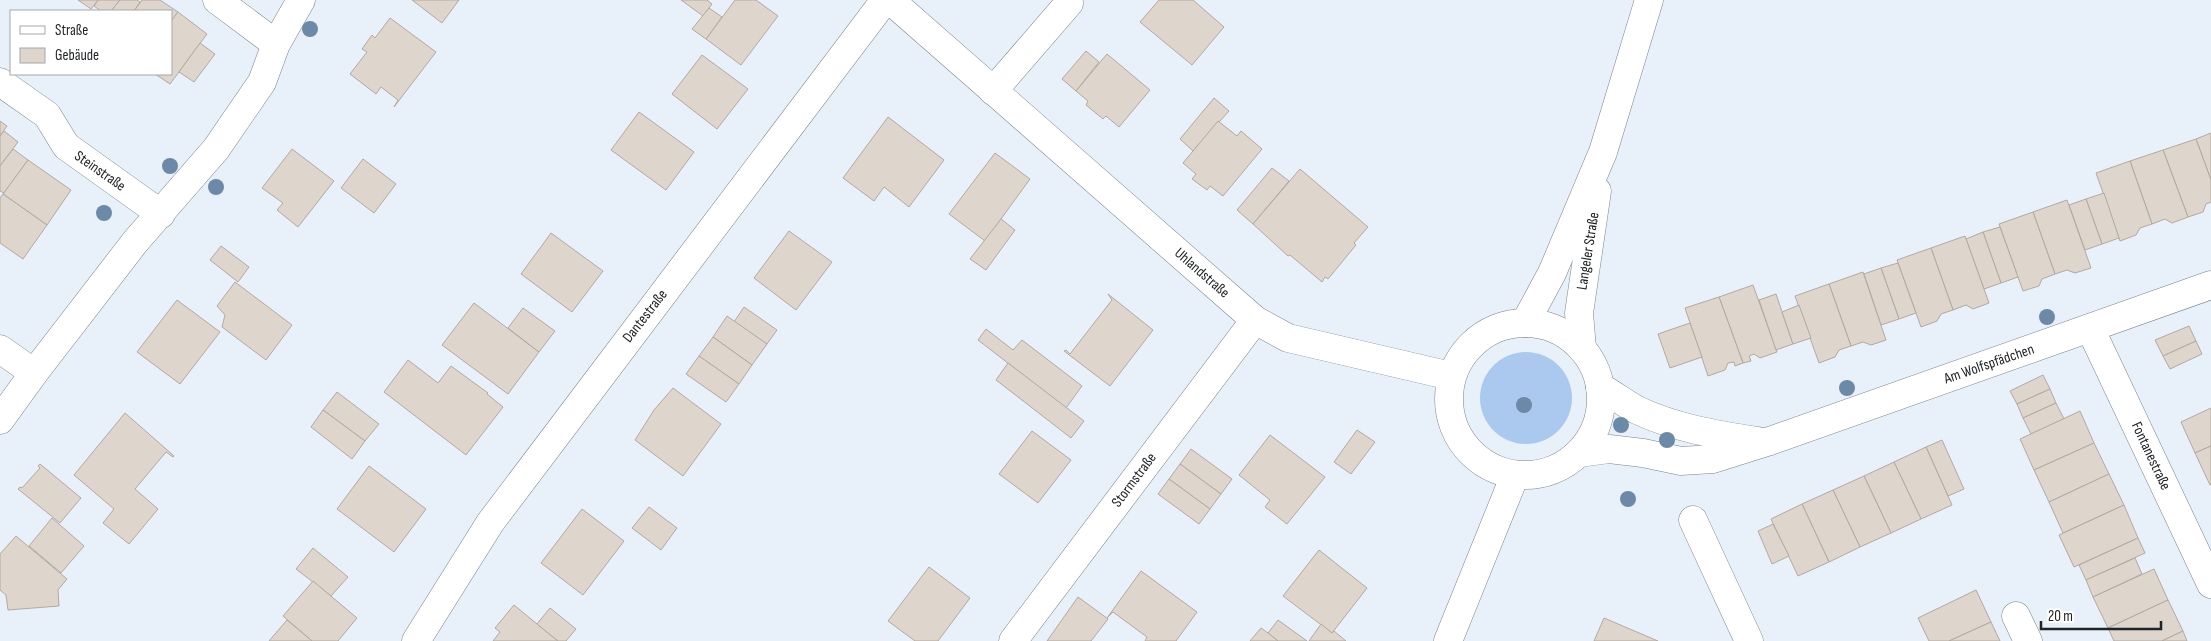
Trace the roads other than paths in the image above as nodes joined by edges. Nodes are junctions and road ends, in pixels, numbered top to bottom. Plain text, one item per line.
1 (217, 0) edge
2 (300, 0) edge
3 (885, 0) edge
4 (890, 0) edge
5 (1649, 0) edge
6 (1069, 2) dead end
7 (276, 44) junction
8 (0, 82) edge
9 (993, 91) junction
10 (1603, 152) junction
11 (162, 214) junction
12 (2211, 285) edge
13 (1255, 320) junction
14 (1525, 323) junction
15 (2090, 328) junction
16 (0, 349) edge
17 (1582, 350) junction
18 (34, 373) junction
19 (1452, 376) junction
20 (1600, 387) junction
21 (0, 420) edge
22 (1767, 442) junction
23 (1579, 453) junction
24 (1515, 475) junction
25 (1693, 520) dead end
26 (2211, 584) edge
27 (2016, 616) dead end
28 (416, 641) edge
29 (1013, 641) edge
30 (1448, 641) edge
31 (1749, 641) edge
32 (2028, 641) edge

1 - 7 street
2 - 7 street
3 - 28 street, Dantestraße
4 - 9 street, Uhlandstraße
5 - 10 street, Langeler Straße
6 - 9 street
7 - 11 street
8 - 11 street, Steinstraße
9 - 13 street, Uhlandstraße
10 - 14 street, Langeler Straße
10 - 17 street, Langeler Straße
11 - 18 street
12 - 15 street, Am Wolfspfädchen
13 - 19 street, Uhlandstraße
13 - 29 street, Stormstraße
14 - 17 street
14 - 19 street
15 - 22 street, Am Wolfspfädchen
15 - 26 street, Fontanestraße
16 - 18 street
17 - 20 street
18 - 21 street
19 - 24 street
20 - 22 street, Am Wolfspfädchen
20 - 23 street
22 - 23 street, Am Wolfspfädchen
23 - 24 street
24 - 30 street
25 - 31 street
27 - 32 street

